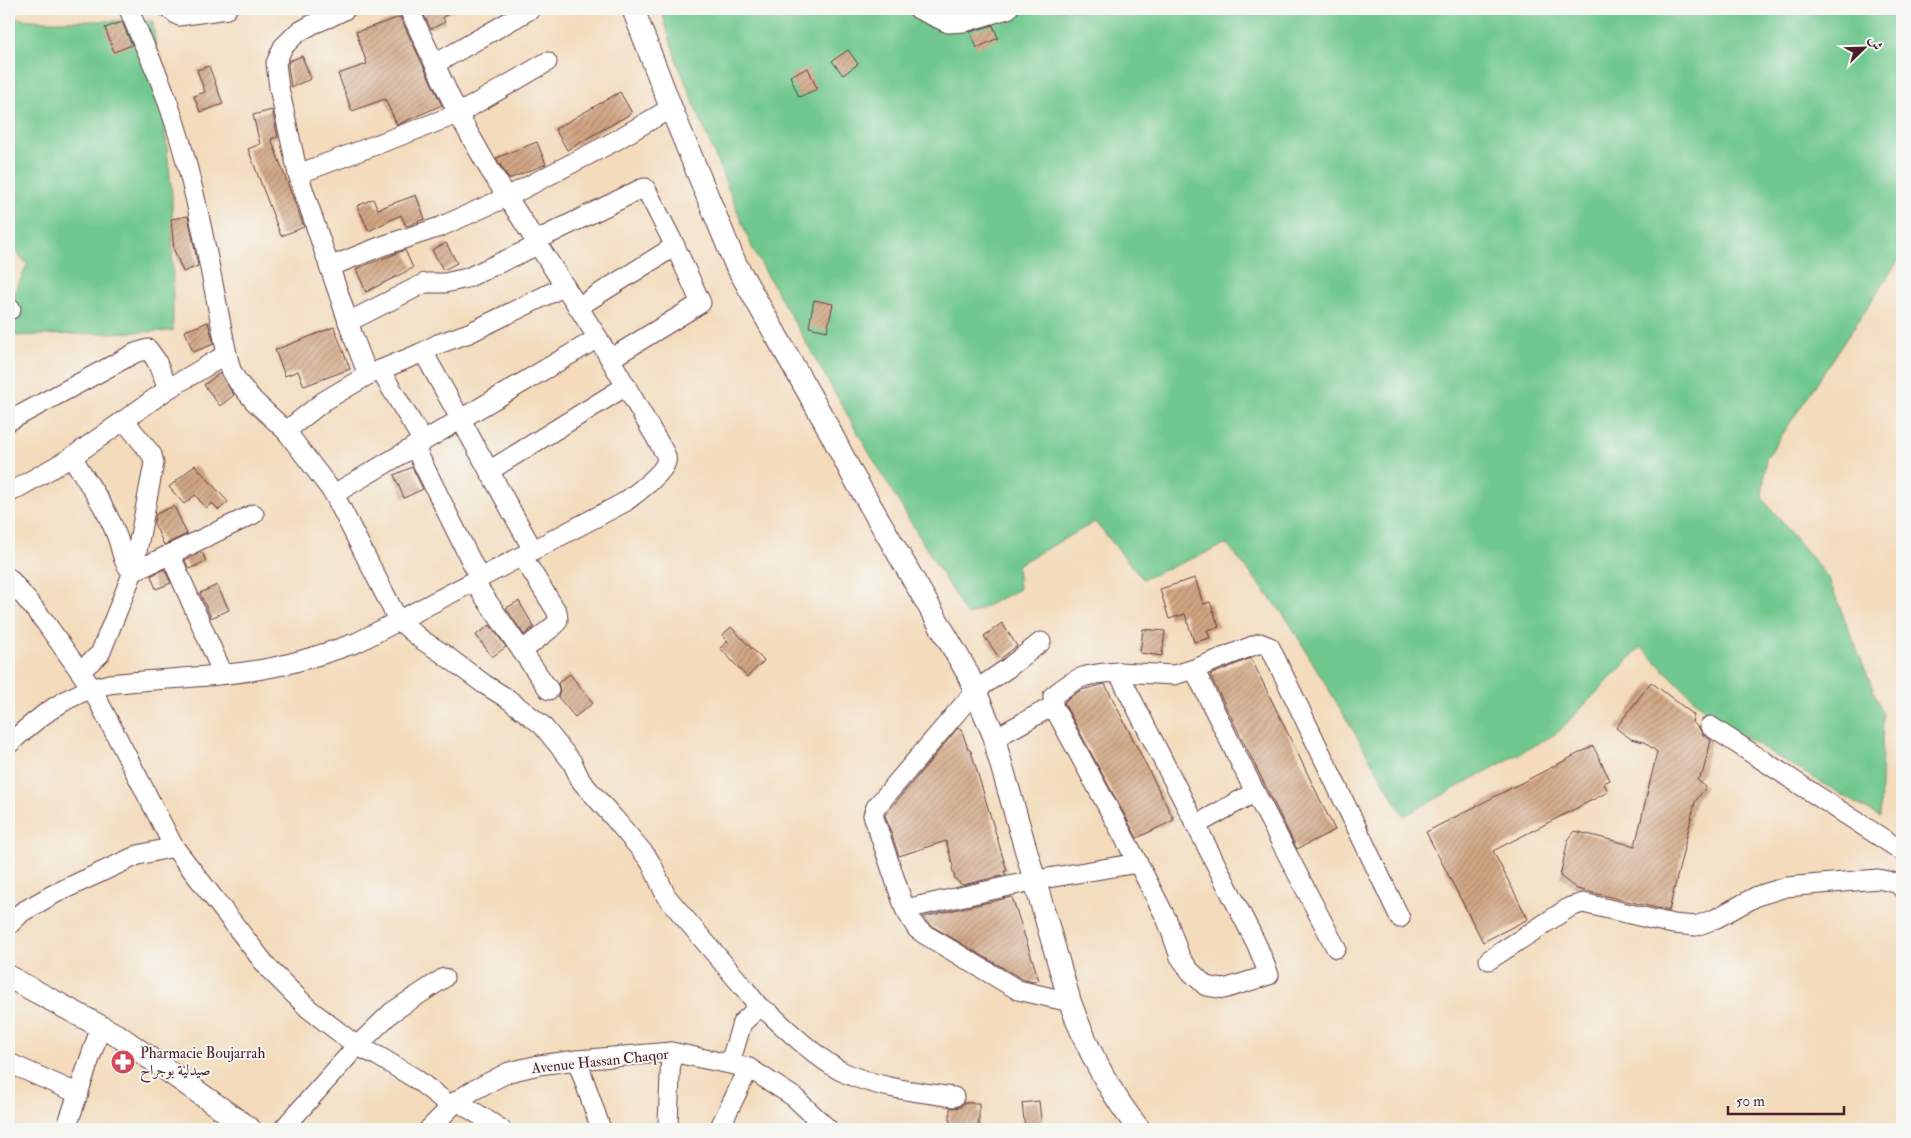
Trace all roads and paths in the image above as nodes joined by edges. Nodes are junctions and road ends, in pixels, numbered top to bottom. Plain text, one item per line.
1 (129, 9) edge
2 (169, 9) edge
3 (227, 9) edge
4 (346, 9) edge
5 (409, 9) edge
6 (531, 9) edge
7 (633, 9) edge
8 (918, 9) edge
9 (1008, 9) edge
10 (309, 16) edge
11 (547, 62) dead end
12 (436, 64) junction
13 (671, 108) junction
14 (458, 114) junction
15 (298, 174) junction
16 (507, 197) junction
17 (537, 243) junction
18 (675, 246) junction
19 (330, 268) junction
20 (565, 286) junction
21 (578, 307) junction
22 (348, 322) junction
23 (598, 338) junction
24 (421, 353) junction
25 (227, 354) junction
26 (610, 359) junction
27 (374, 372) junction
28 (626, 386) junction
29 (168, 389) junction
30 (460, 419) junction
31 (124, 420) junction
32 (9, 421) edge
33 (286, 431) junction
34 (418, 444) junction
35 (72, 457) junction
36 (489, 471) junction
37 (9, 493) edge
38 (334, 494) junction
39 (254, 514) dead end
40 (528, 553) junction
41 (170, 554) junction
42 (133, 572) junction
43 (9, 578) edge
44 (477, 580) junction
45 (398, 620) junction
46 (1040, 642) dead end
47 (522, 651) junction
48 (1194, 669) junction
49 (80, 671) junction
50 (1118, 672) junction
51 (223, 674) junction
52 (91, 688) junction
53 (550, 690) dead end
54 (976, 690) junction
55 (1053, 706) junction
56 (1710, 726) dead end
57 (995, 738) junction
58 (9, 744) edge
59 (1255, 792) junction
60 (161, 822) junction
61 (1196, 825) junction
62 (174, 846) junction
63 (1902, 851) edge
64 (138, 855) junction
65 (1138, 863) junction
66 (1036, 880) junction
67 (1902, 888) edge
68 (905, 909) junction
69 (1400, 918) dead end
70 (9, 925) edge
71 (1336, 948) dead end
72 (1489, 960) dead end
73 (9, 977) edge
74 (444, 978) dead end
75 (1070, 1002) junction
76 (759, 1007) junction
77 (101, 1026) junction
78 (357, 1046) junction
79 (671, 1052) junction
80 (577, 1060) junction
81 (9, 1063) edge
82 (730, 1063) junction
83 (749, 1068) junction
84 (79, 1094) junction
85 (954, 1097) dead end
86 (454, 1104) junction
87 (668, 1124) dead end
88 (66, 1129) edge
89 (250, 1129) edge
90 (283, 1129) edge
91 (428, 1129) edge
92 (501, 1129) edge
93 (601, 1129) edge
94 (719, 1129) edge
95 (828, 1129) edge
96 (1139, 1129) edge

1 - 25 street
2 - 3 street
4 - 10 street
5 - 12 street
6 - 12 street
7 - 13 street
8 - 9 street
10 - 15 street
11 - 14 street
12 - 14 street
13 - 16 street
13 - 54 street
14 - 15 street
14 - 16 street
15 - 19 street
16 - 17 street
16 - 19 street
17 - 18 street
17 - 20 street
17 - 22 street
18 - 21 street
18 - 26 street
19 - 22 street
20 - 21 street
20 - 24 street
21 - 23 street
22 - 27 street
23 - 26 street
23 - 30 street
24 - 27 street
24 - 30 street
25 - 29 street
25 - 33 street
26 - 28 street
27 - 33 street
27 - 34 street
28 - 36 street
28 - 40 street
29 - 31 street
29 - 32 street
30 - 34 street
30 - 36 street
31 - 35 street
31 - 42 street
33 - 38 street
34 - 38 street
34 - 44 street
35 - 37 street
35 - 42 street
36 - 40 street
38 - 45 street
39 - 41 street
40 - 44 street
40 - 47 street
41 - 42 street
41 - 51 street
42 - 49 street
43 - 49 street
44 - 45 street
44 - 47 street
45 - 51 street
45 - 76 street
46 - 54 street
47 - 53 street
48 - 50 street
48 - 59 street
48 - 69 street
49 - 52 street
50 - 55 street
50 - 61 street
51 - 52 street
52 - 58 street
52 - 60 street
54 - 57 street
54 - 68 street
55 - 57 street
55 - 65 street
56 - 63 street
57 - 66 street
59 - 61 street
59 - 71 street
60 - 62 street
60 - 64 street
61 - 65 street
62 - 64 street
62 - 78 street
64 - 70 street
65 - 66 street
66 - 68 street
66 - 75 street
67 - 72 street
68 - 75 street
73 - 77 street
74 - 78 street
75 - 96 street
76 - 82 street
76 - 85 street
77 - 84 street
77 - 89 street
78 - 86 street
78 - 90 street
79 - 80 street, Avenue Hassan Chaqor
79 - 82 street, Avenue Hassan Chaqor
79 - 87 street
80 - 86 street, Avenue Hassan Chaqor
80 - 93 street
81 - 84 street
82 - 83 street, Avenue Hassan Chaqor
83 - 94 street
83 - 95 street, Avenue Hassan Chaqor
84 - 88 street
86 - 91 street, Avenue Hassan Chaqor
86 - 92 street

